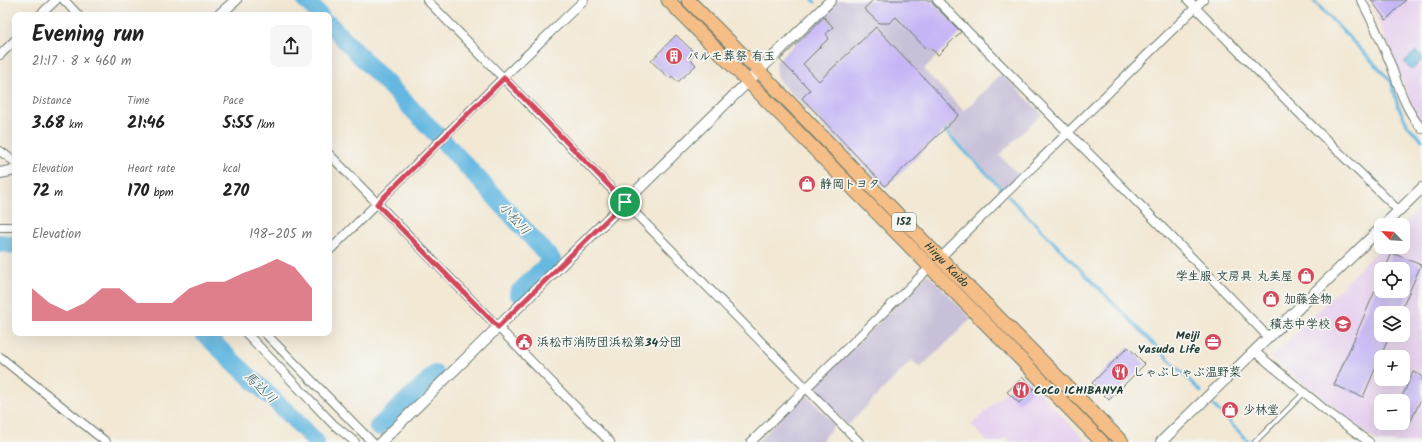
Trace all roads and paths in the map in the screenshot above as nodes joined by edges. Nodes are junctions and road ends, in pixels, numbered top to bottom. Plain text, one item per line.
1 (56, 0) edge
2 (64, 0) edge
3 (236, 0) edge
4 (427, 0) edge
5 (584, 0) edge
6 (668, 0) edge
7 (688, 0) edge
8 (831, 0) edge
9 (937, 0) edge
10 (1188, 0) edge
11 (1203, 0) edge
12 (1361, 0) edge
13 (1196, 8) junction
14 (43, 12) edge
15 (75, 12) edge
16 (222, 12) edge
17 (12, 43) edge
18 (0, 55) edge
19 (759, 71) junction
20 (504, 78) junction
21 (748, 81) junction
22 (1422, 129) edge
23 (1068, 132) junction
24 (0, 151) edge
25 (332, 157) edge
26 (12, 160) edge
27 (12, 171) edge
28 (0, 173) edge
29 (1422, 188) edge
30 (625, 202) junction
31 (377, 204) junction
32 (1398, 211) junction
33 (1391, 218) edge
34 (0, 227) edge
35 (12, 227) edge
36 (1374, 235) edge
37 (332, 248) edge
38 (935, 262) junction
39 (498, 327) junction
40 (249, 336) edge
41 (269, 336) edge
42 (1268, 336) junction
43 (1254, 351) junction
44 (0, 356) edge
45 (806, 387) junction
46 (1304, 392) junction
47 (96, 439) edge
48 (1256, 440) edge
49 (106, 442) edge
50 (355, 442) edge
51 (372, 442) edge
52 (381, 442) edge
53 (610, 442) edge
54 (751, 442) edge
55 (860, 442) edge
56 (1102, 442) edge
57 (1122, 442) edge
58 (1161, 442) edge
59 (1369, 442) edge

1 - 14 street
2 - 15 street
3 - 16 street
4 - 20 street
5 - 20 street
6 - 21 highway, Hiryu Kaido / 152
7 - 19 highway, Hiryu Kaido / 152
8 - 19 street
9 - 23 street
10 - 13 street
11 - 13 street
12 - 22 street
13 - 23 street
13 - 32 street
17 - 18 street
19 - 21 street
19 - 38 highway, Hiryu Kaido / 152
20 - 30 street
20 - 31 street
21 - 30 street
21 - 38 highway, Hiryu Kaido / 152
23 - 38 street
23 - 42 street
24 - 26 street
25 - 31 street
27 - 28 street
29 - 32 street
30 - 39 street
30 - 45 street
31 - 37 street
31 - 39 street
32 - 33 street
34 - 35 street
36 - 42 street
38 - 45 street
38 - 56 highway, Hiryu Kaido / 152
38 - 57 highway, Hiryu Kaido / 152
39 - 52 street
39 - 53 street
40 - 50 street
41 - 51 street
42 - 43 street
43 - 46 street
43 - 58 street
44 - 47 street
45 - 54 street
45 - 55 street
46 - 48 lane
46 - 59 street
47 - 49 street

